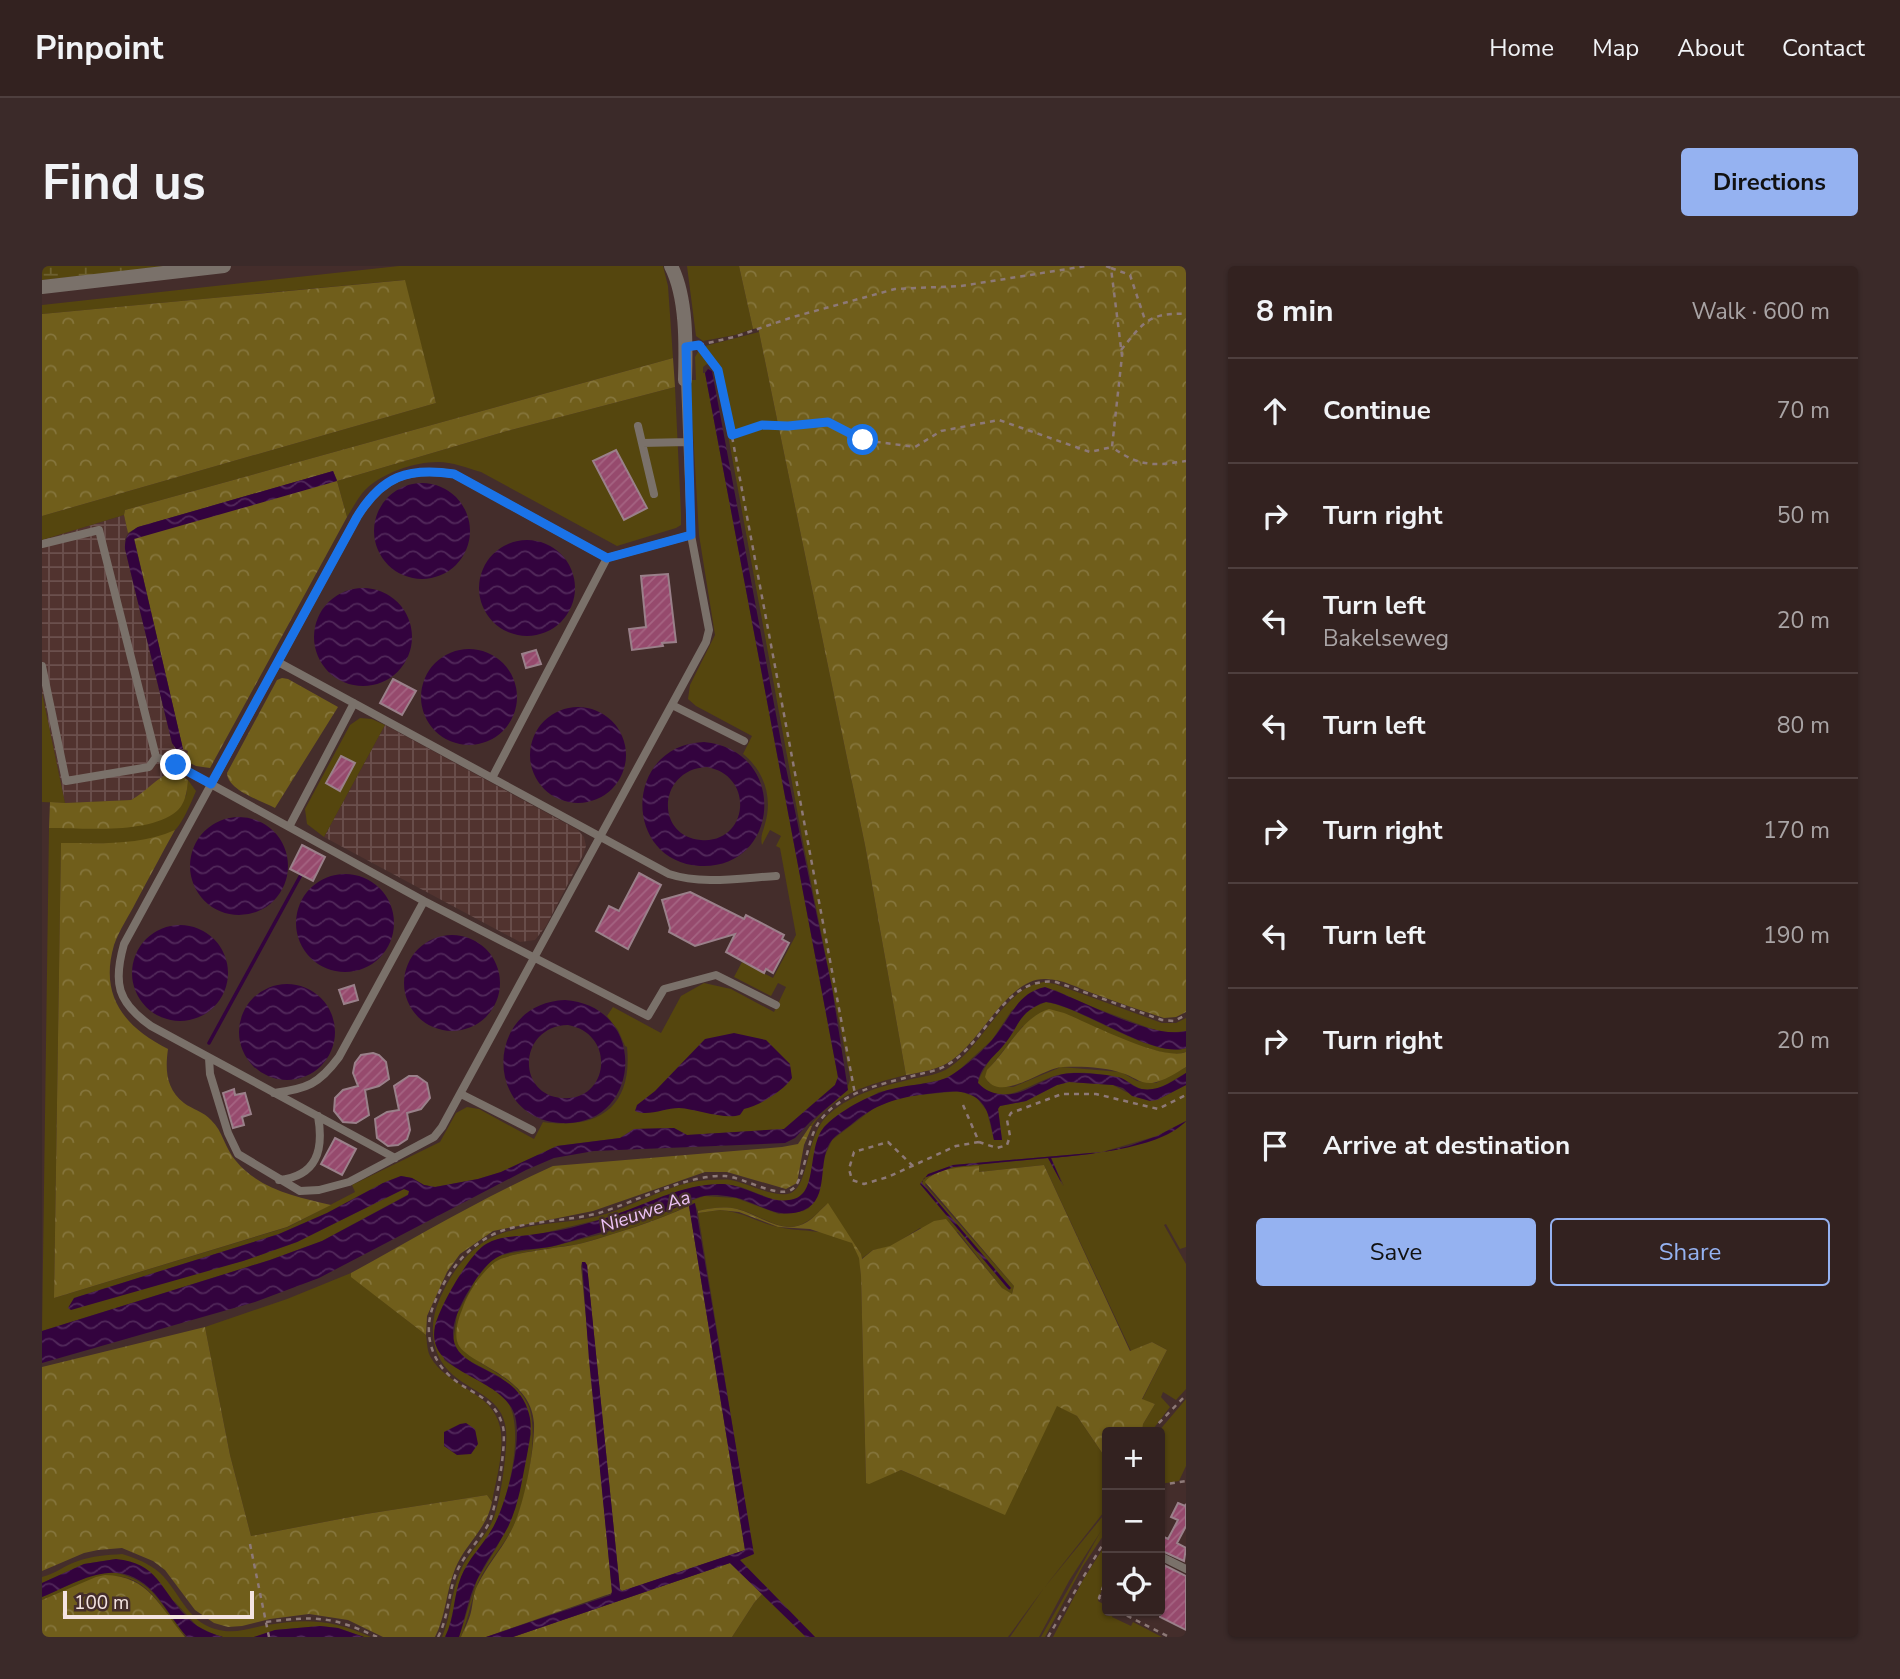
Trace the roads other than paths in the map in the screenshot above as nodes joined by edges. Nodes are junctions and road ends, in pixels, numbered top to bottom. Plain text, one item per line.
1 (224, 266) edge
2 (671, 266) edge
3 (42, 287) edge
4 (685, 380) joint
5 (638, 426) dead end
6 (687, 442) junction
7 (642, 443) junction
8 (653, 494) dead end
9 (691, 535) junction
10 (42, 544) edge
11 (607, 558) junction
12 (278, 662) junction
13 (42, 666) edge
14 (354, 703) junction
15 (672, 705) junction
16 (744, 741) dead end
17 (156, 757) junction
18 (492, 778) junction
19 (211, 784) junction
20 (289, 827) junction
21 (600, 836) junction
22 (776, 876) dead end
23 (424, 901) junction
24 (535, 957) junction
25 (776, 1005) dead end
26 (209, 1058) junction
27 (274, 1093) junction
28 (461, 1094) junction
29 (318, 1116) junction
30 (532, 1130) dead end
31 (395, 1158) junction
32 (279, 1180) junction
33 (1165, 1558) edge
34 (1186, 1569) edge

1 - 3 street
2 - 4 street
4 - 6 lane
5 - 7 lane
6 - 7 lane
6 - 9 lane
7 - 8 lane
9 - 11 lane
9 - 15 lane
10 - 17 lane
11 - 12 lane
11 - 18 lane
12 - 14 lane
12 - 19 lane
13 - 17 lane
14 - 18 lane
14 - 20 lane
15 - 16 lane
15 - 21 lane
17 - 19 lane
18 - 21 lane
19 - 20 lane
19 - 26 lane
20 - 23 lane
21 - 22 lane
21 - 24 lane
23 - 24 lane
23 - 27 lane
24 - 25 lane
24 - 28 lane
26 - 27 lane
26 - 32 lane
27 - 29 lane
28 - 30 lane
28 - 31 lane
29 - 31 lane
29 - 32 lane
31 - 32 lane
33 - 34 lane

